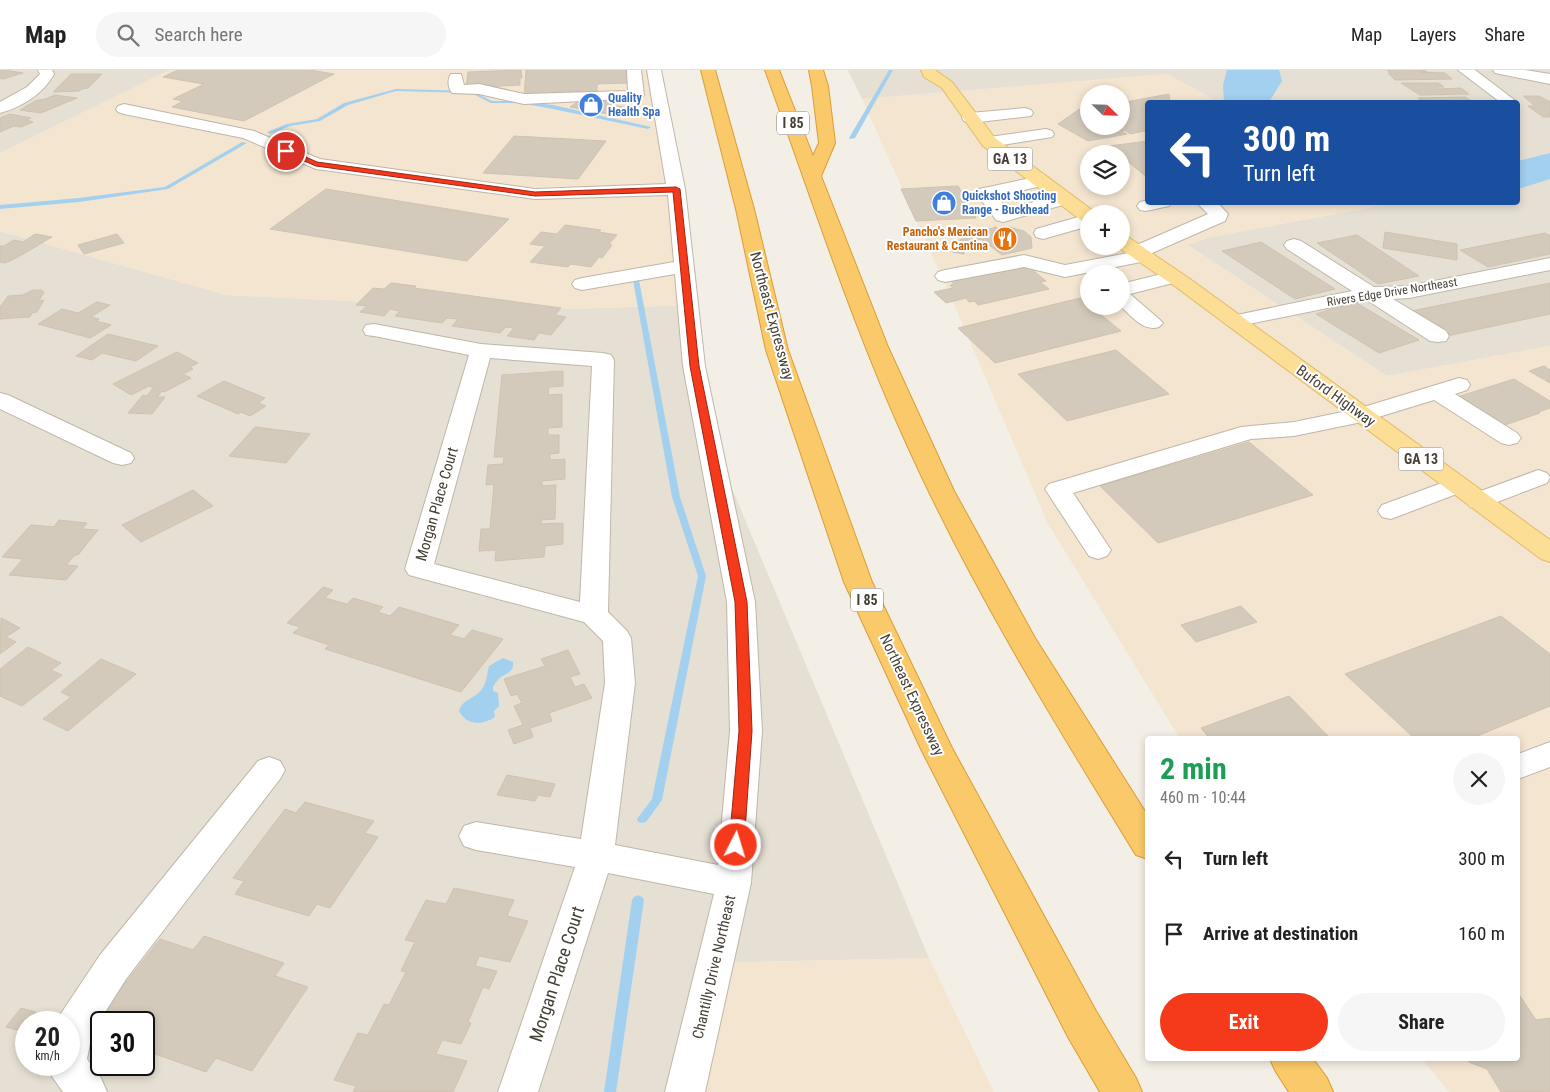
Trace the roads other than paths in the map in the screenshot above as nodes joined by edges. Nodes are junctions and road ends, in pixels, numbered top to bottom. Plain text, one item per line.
1 (45, 70) edge
2 (634, 70) edge
3 (708, 70) edge
4 (772, 70) edge
5 (816, 70) edge
6 (928, 70) edge
7 (1466, 70) edge
8 (1500, 70) edge
9 (961, 74) dead end
10 (456, 76) dead end
11 (1550, 78) edge
12 (947, 85) junction
13 (645, 93) edge
14 (1505, 100) edge
15 (0, 108) edge
16 (124, 109) dead end
17 (1025, 113) dead end
18 (970, 118) junction
19 (1046, 134) dead end
20 (989, 142) junction
21 (813, 175) junction
22 (1040, 181) junction
23 (676, 189) junction
24 (1064, 199) junction
25 (1208, 205) edge
26 (1080, 212) edge
27 (1080, 222) edge
28 (1043, 233) dead end
29 (1294, 245) dead end
30 (1134, 250) edge
31 (1550, 264) edge
32 (1448, 265) dead end
33 (684, 266) junction
34 (945, 276) dead end
35 (1174, 277) junction
36 (1471, 280) junction
37 (582, 284) dead end
38 (1130, 288) edge
39 (1371, 293) junction
40 (1130, 305) edge
41 (1234, 321) junction
42 (1152, 323) dead end
43 (374, 330) dead end
44 (1438, 336) dead end
45 (481, 351) junction
46 (1460, 385) dead end
47 (1437, 392) junction
48 (0, 400) edge
49 (1362, 416) junction
50 (1509, 438) dead end
51 (122, 458) dead end
52 (1538, 478) dead end
53 (1458, 485) junction
54 (1479, 501) junction
55 (1391, 511) dead end
56 (1098, 550) dead end
57 (1550, 553) edge
58 (594, 616) junction
59 (1550, 754) edge
60 (1520, 766) edge
61 (269, 770) dead end
62 (476, 836) dead end
63 (1145, 840) edge
64 (596, 856) junction
65 (734, 884) junction
66 (80, 1019) edge
67 (1291, 1061) edge
68 (75, 1076) edge
69 (87, 1092) edge
70 (518, 1092) edge
71 (685, 1092) edge
72 (1122, 1092) edge
73 (1313, 1092) edge

1 - 15 street
2 - 13 street, Chantilly Drive Northeast
3 - 72 highway, Northeast Expressway / I 85
4 - 21 highway, I 85
5 - 21 highway
6 - 12 main road, GA 13
7 - 14 street
8 - 11 street
9 - 12 main road
10 - 13 street
12 - 18 main road, GA 13
13 - 23 street, Chantilly Drive Northeast
16 - 23 street
17 - 18 street
18 - 20 main road, GA 13
19 - 20 street
20 - 22 main road, GA 13
21 - 63 highway, I 85
22 - 24 main road, GA 13
22 - 24 street
23 - 33 street, Chantilly Drive Northeast
24 - 26 main road, GA 13
25 - 30 street
27 - 28 street
29 - 39 street
30 - 34 street
30 - 35 main road, Buford Highway / GA 13
31 - 36 street, Rivers Edge Drive Northeast
32 - 36 street
33 - 37 street
33 - 65 street, Chantilly Drive Northeast
35 - 38 street
35 - 41 main road, Buford Highway / GA 13
36 - 39 street, Rivers Edge Drive Northeast
39 - 41 street, Rivers Edge Drive Northeast
39 - 44 street
40 - 42 street
41 - 49 main road, Buford Highway / GA 13
43 - 45 street
45 - 58 street
45 - 58 street, Morgan Place Court
46 - 47 street
47 - 49 street
47 - 50 street
48 - 51 street
49 - 53 main road, Buford Highway / GA 13
49 - 56 street
52 - 54 street
53 - 54 main road, Buford Highway / GA 13
53 - 55 street
54 - 57 main road, Buford Highway / GA 13
58 - 64 street, Morgan Place Court
59 - 60 street
61 - 66 street
62 - 64 street
64 - 65 street
64 - 70 street, Morgan Place Court
65 - 71 street, Chantilly Drive Northeast
67 - 73 highway
68 - 69 street

